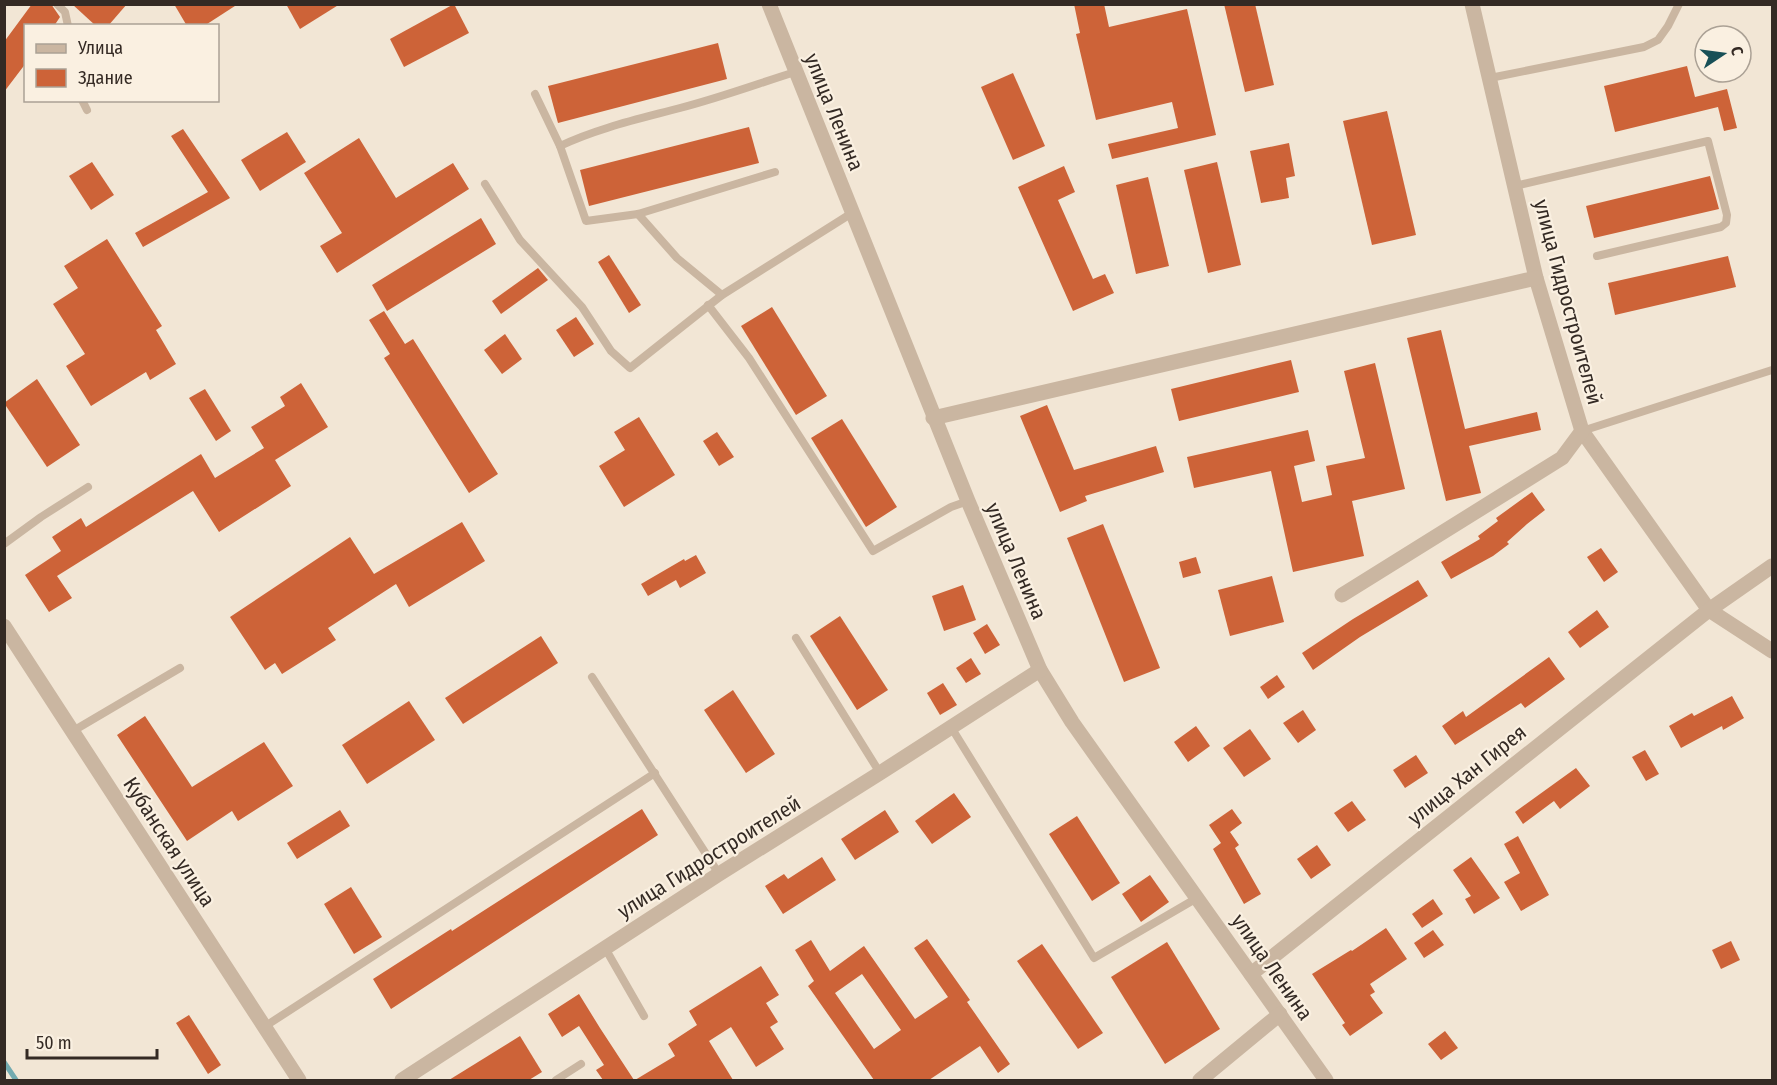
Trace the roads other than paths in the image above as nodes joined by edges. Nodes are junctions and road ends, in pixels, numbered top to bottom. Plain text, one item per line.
1 (57, 4) edge
2 (769, 4) edge
3 (1472, 4) edge
4 (1679, 4) edge
5 (68, 24) edge
6 (795, 72) junction
7 (1490, 78) junction
8 (535, 94) dead end
9 (83, 102) edge
10 (87, 110) dead end
11 (560, 146) junction
12 (776, 172) dead end
13 (485, 184) dead end
14 (1515, 186) junction
15 (852, 213) junction
16 (638, 214) junction
17 (1597, 256) dead end
18 (1536, 278) junction
19 (722, 295) junction
20 (708, 305) junction
21 (1773, 370) edge
22 (933, 418) junction
23 (1582, 430) junction
24 (88, 487) dead end
25 (968, 501) junction
26 (4, 543) edge
27 (1773, 566) edge
28 (1342, 596) dead end
29 (1708, 610) junction
30 (4, 626) edge
31 (796, 638) dead end
32 (1773, 651) edge
33 (180, 668) dead end
34 (1040, 670) junction
35 (592, 677) dead end
36 (951, 728) junction
37 (73, 731) junction
38 (655, 773) junction
39 (880, 773) junction
40 (719, 874) junction
41 (1197, 898) junction
42 (604, 948) junction
43 (1251, 974) junction
44 (1280, 1014) junction
45 (644, 1016) dead end
46 (264, 1027) junction
47 (581, 1064) dead end
48 (299, 1080) edge
49 (402, 1080) edge
50 (556, 1080) edge
51 (1200, 1080) edge
52 (1326, 1080) edge

1 - 5 lane
2 - 6 street, улица Ленина
3 - 7 street, улица Гидростроителей
4 - 7 lane
6 - 11 lane
6 - 15 street, улица Ленина
7 - 14 street, улица Гидростроителей
8 - 11 lane
9 - 10 lane
11 - 16 lane
12 - 16 lane
13 - 20 lane
14 - 17 lane
14 - 18 street, улица Гидростроителей
15 - 19 lane
15 - 22 street, улица Ленина
16 - 19 lane
18 - 22 street
18 - 23 street, улица Гидростроителей
19 - 20 lane
20 - 25 lane
21 - 23 lane
22 - 25 street, улица Ленина
23 - 28 street, улица Гидростроителей
23 - 29 street
24 - 26 lane
25 - 34 street, улица Ленина
27 - 29 street, улица Хан Гирея
29 - 32 street
29 - 43 street, улица Хан Гирея
30 - 37 street, Кубанская улица
31 - 39 lane
33 - 37 lane
34 - 36 street, улица Гидростроителей
34 - 41 street, улица Ленина
35 - 38 lane
36 - 39 street, улица Гидростроителей
36 - 41 lane
37 - 46 street, Кубанская улица
38 - 40 lane
38 - 46 lane
39 - 40 street, улица Гидростроителей
40 - 42 street, улица Гидростроителей
41 - 43 street, улица Ленина
42 - 45 lane
42 - 49 street, улица Гидростроителей
43 - 44 street, улица Ленина
44 - 51 street
44 - 52 street, улица Ленина
46 - 48 street, Кубанская улица
47 - 50 lane

